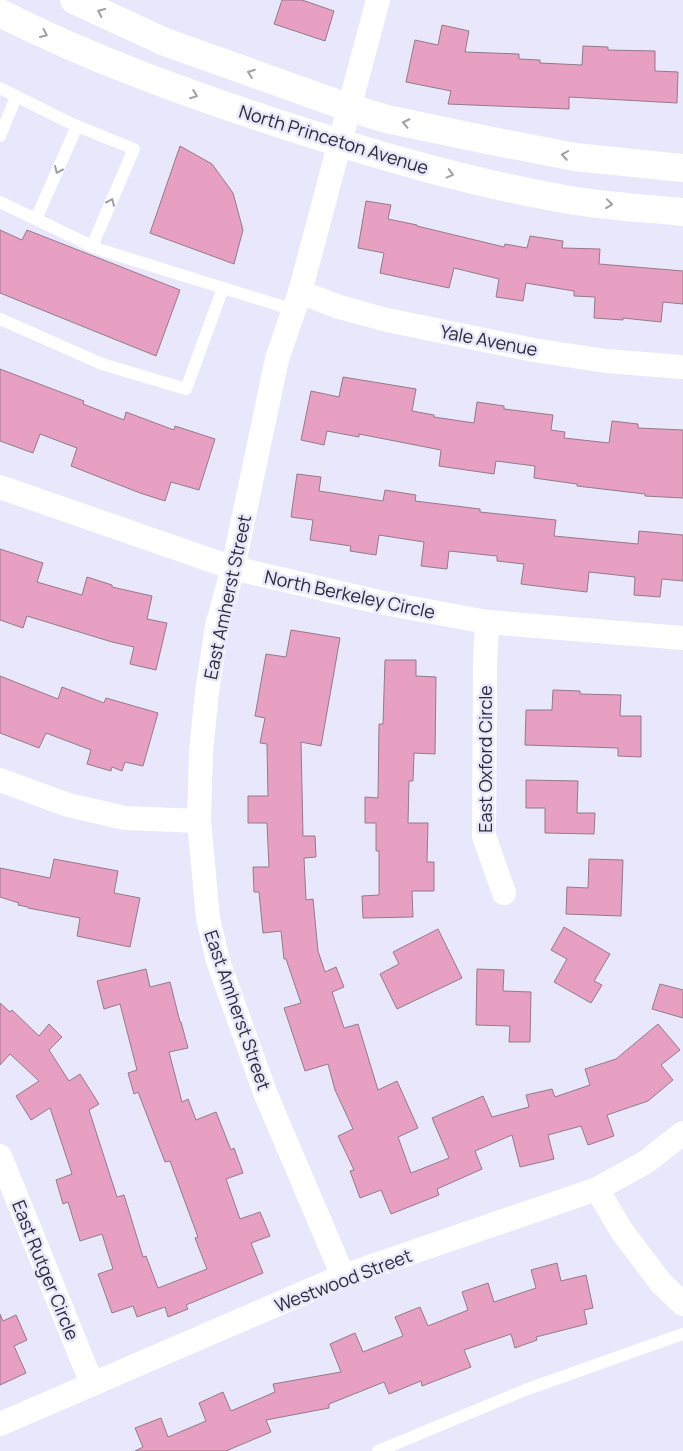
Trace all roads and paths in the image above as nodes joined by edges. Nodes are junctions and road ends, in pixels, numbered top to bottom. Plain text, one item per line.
1 (74, 0) edge
2 (378, 0) edge
3 (0, 13) edge
4 (0, 88) edge
5 (16, 97) junction
6 (350, 108) junction
7 (77, 126) junction
8 (0, 136) edge
9 (339, 143) junction
10 (683, 168) edge
11 (0, 202) edge
12 (683, 212) edge
13 (36, 219) junction
14 (92, 246) junction
15 (223, 288) junction
16 (297, 301) junction
17 (0, 319) edge
18 (683, 368) edge
19 (0, 487) edge
20 (233, 568) junction
21 (487, 622) junction
22 (683, 638) edge
23 (0, 780) edge
24 (199, 821) junction
25 (504, 893) dead end
26 (683, 1133) edge
27 (0, 1156) edge
28 (597, 1189) junction
29 (343, 1276) junction
30 (683, 1304) edge
31 (683, 1334) edge
32 (92, 1384) junction
33 (0, 1424) edge
34 (378, 1451) edge

6 -> 1 street, North Princeton Avenue
2 - 6 street, East Amherst Street
3 -> 9 street, North Princeton Avenue
4 - 5 lane
5 - 7 lane
5 - 8 lane
6 - 9 street, East Amherst Street
10 -> 6 street, North Princeton Avenue
7 -> 13 lane
14 -> 7 lane
9 -> 12 street, North Princeton Avenue
9 - 16 street, East Amherst Street
11 - 13 lane
13 - 14 lane
14 - 15 lane
15 - 16 lane
15 - 17 lane
16 - 18 street, Yale Avenue
16 - 20 street, East Amherst Street
19 - 20 street, North Berkeley Circle
20 - 21 street, North Berkeley Circle
20 - 24 street, East Amherst Street
21 - 22 street, North Berkeley Circle
21 - 25 street, East Oxford Circle
23 - 24 street
24 - 29 street, East Amherst Street
26 - 28 street, Westwood Street
27 - 32 street, East Rutger Circle
28 - 29 street, Westwood Street
28 - 30 street
29 - 32 street, Westwood Street
31 - 34 lane
32 - 33 street, Westwood Street

